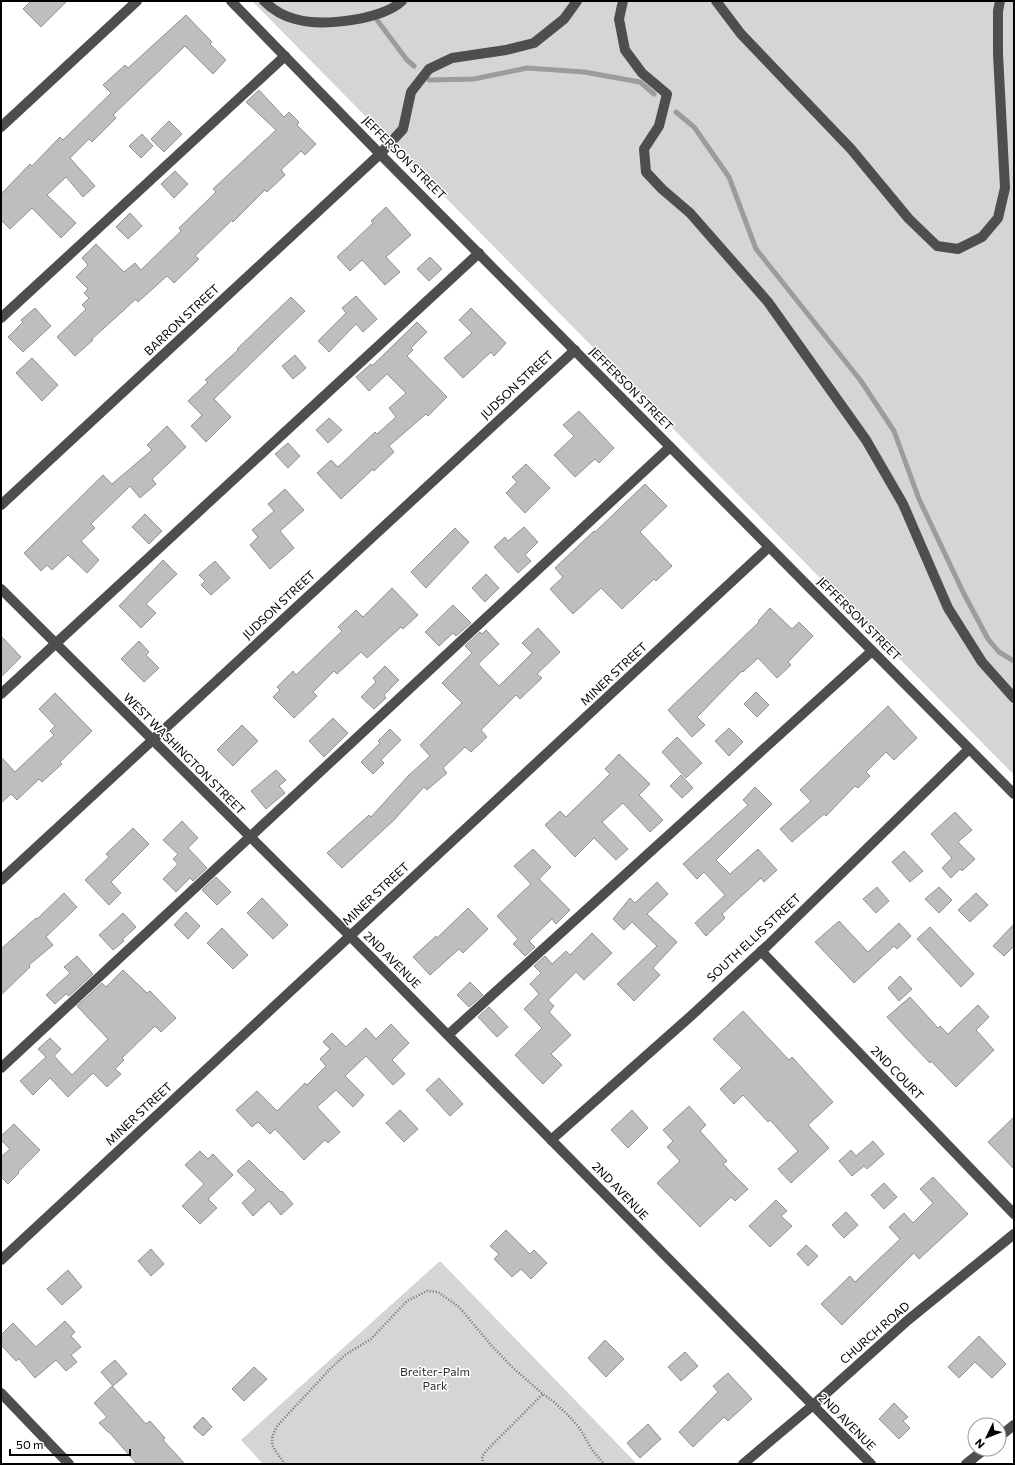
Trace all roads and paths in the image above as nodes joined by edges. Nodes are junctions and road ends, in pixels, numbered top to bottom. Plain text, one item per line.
1 (137, 1) edge
2 (231, 1) edge
3 (264, 1) edge
4 (402, 1) edge
5 (577, 1) edge
6 (623, 1) edge
7 (716, 1) edge
8 (1000, 1) edge
9 (285, 56) junction
10 (1, 127) edge
11 (380, 154) junction
12 (479, 253) junction
13 (1, 318) edge
14 (575, 350) junction
15 (670, 447) junction
16 (1, 505) edge
17 (769, 547) junction
18 (1, 589) edge
19 (55, 643) junction
20 (872, 651) junction
21 (1, 694) edge
22 (1014, 698) edge
23 (152, 740) junction
24 (970, 749) junction
25 (1014, 794) edge
26 (250, 836) junction
27 (1, 880) edge
28 (350, 936) junction
29 (761, 951) junction
30 (448, 1035) junction
31 (1, 1068) edge
32 (551, 1140) junction
33 (1014, 1214) edge
34 (1014, 1234) edge
35 (1, 1260) edge
36 (1, 1393) edge
37 (543, 1394) junction
38 (812, 1406) junction
39 (975, 1457) edge
40 (70, 1464) edge
41 (285, 1464) edge
42 (483, 1464) edge
43 (604, 1464) edge
44 (743, 1464) edge
45 (871, 1464) edge
46 (966, 1464) edge

1 - 10 street
2 - 9 street, JEFFERSON STREET
3 - 4 street
5 - 11 street, BARRON STREET
6 - 22 street
7 - 8 street
9 - 11 street, JEFFERSON STREET
9 - 13 street
11 - 12 street, JEFFERSON STREET
11 - 16 street, BARRON STREET
12 - 14 street, JEFFERSON STREET
12 - 19 street
14 - 15 street, JEFFERSON STREET
14 - 23 street, JUDSON STREET
15 - 17 street, JEFFERSON STREET
15 - 26 street
17 - 20 street, JEFFERSON STREET
17 - 28 street, MINER STREET
18 - 19 street, WEST WASHINGTON STREET
19 - 21 street
19 - 23 street, WEST WASHINGTON STREET
20 - 24 street, JEFFERSON STREET
20 - 30 street
23 - 26 street, WEST WASHINGTON STREET
23 - 27 street, JUDSON STREET
24 - 25 street, JEFFERSON STREET
24 - 29 street, SOUTH ELLIS STREET
26 - 28 street, WEST WASHINGTON STREET
26 - 31 street
28 - 30 street, 2ND AVENUE
28 - 35 street, MINER STREET
29 - 32 street, SOUTH ELLIS STREET
29 - 33 street, 2ND COURT
30 - 32 street, 2ND AVENUE
32 - 38 street, 2ND AVENUE
34 - 38 street, CHURCH ROAD
36 - 40 street
37 - 41 path
37 - 42 path
37 - 43 path
38 - 44 street, CHURCH ROAD
38 - 45 street, 2ND AVENUE
39 - 46 street

